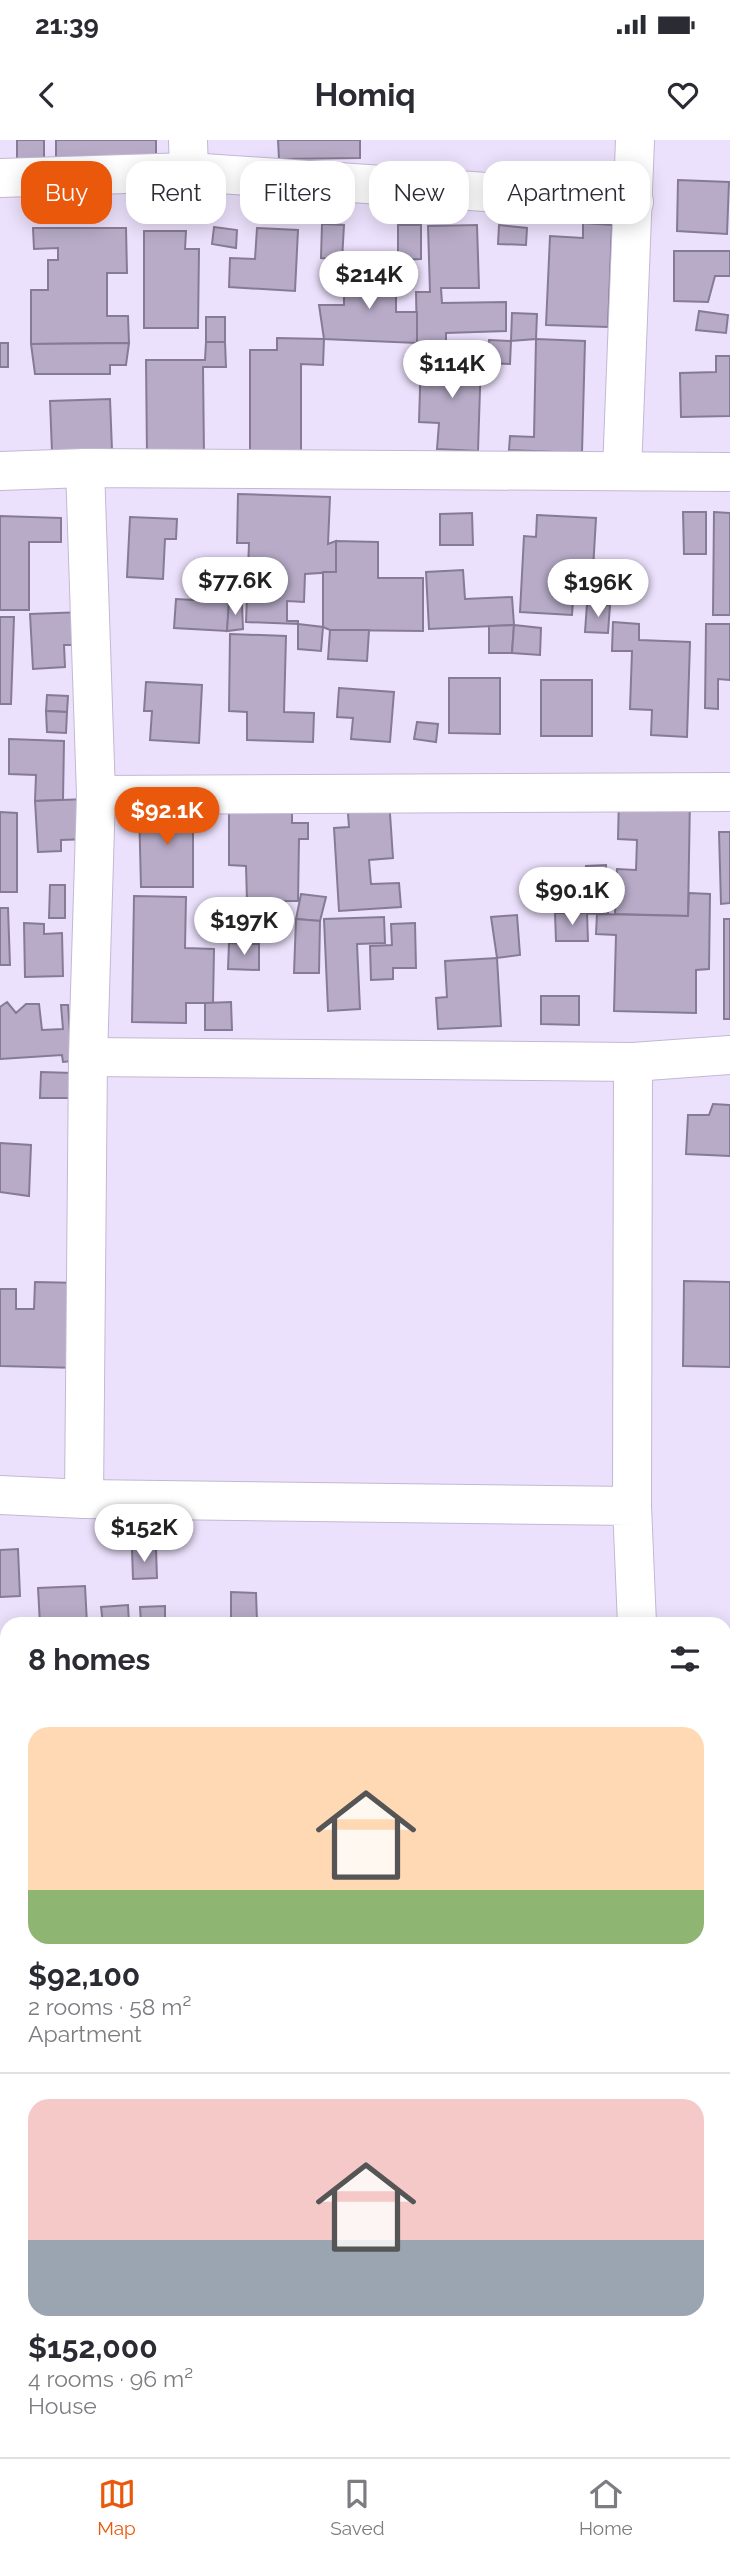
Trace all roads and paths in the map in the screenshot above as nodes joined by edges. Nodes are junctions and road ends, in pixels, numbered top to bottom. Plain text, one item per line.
1 (635, 140) edge
2 (188, 156) edge
3 (635, 161) edge
4 (0, 178) edge
5 (483, 186) edge
6 (633, 224) edge
7 (85, 468) junction
8 (0, 471) edge
9 (621, 471) junction
10 (730, 472) edge
11 (730, 792) edge
12 (96, 795) junction
13 (730, 1055) edge
14 (88, 1057) junction
15 (633, 1062) junction
16 (0, 1495) edge
17 (84, 1499) junction
18 (632, 1506) junction
19 (637, 1617) edge

1 - 3 street
2 - 4 street
2 - 5 street
6 - 9 street
7 - 8 street
7 - 9 street
7 - 12 street
9 - 10 street
11 - 12 street
12 - 14 street
13 - 15 street
14 - 15 street
14 - 17 street
15 - 18 street
16 - 17 street
17 - 18 street
18 - 19 street

